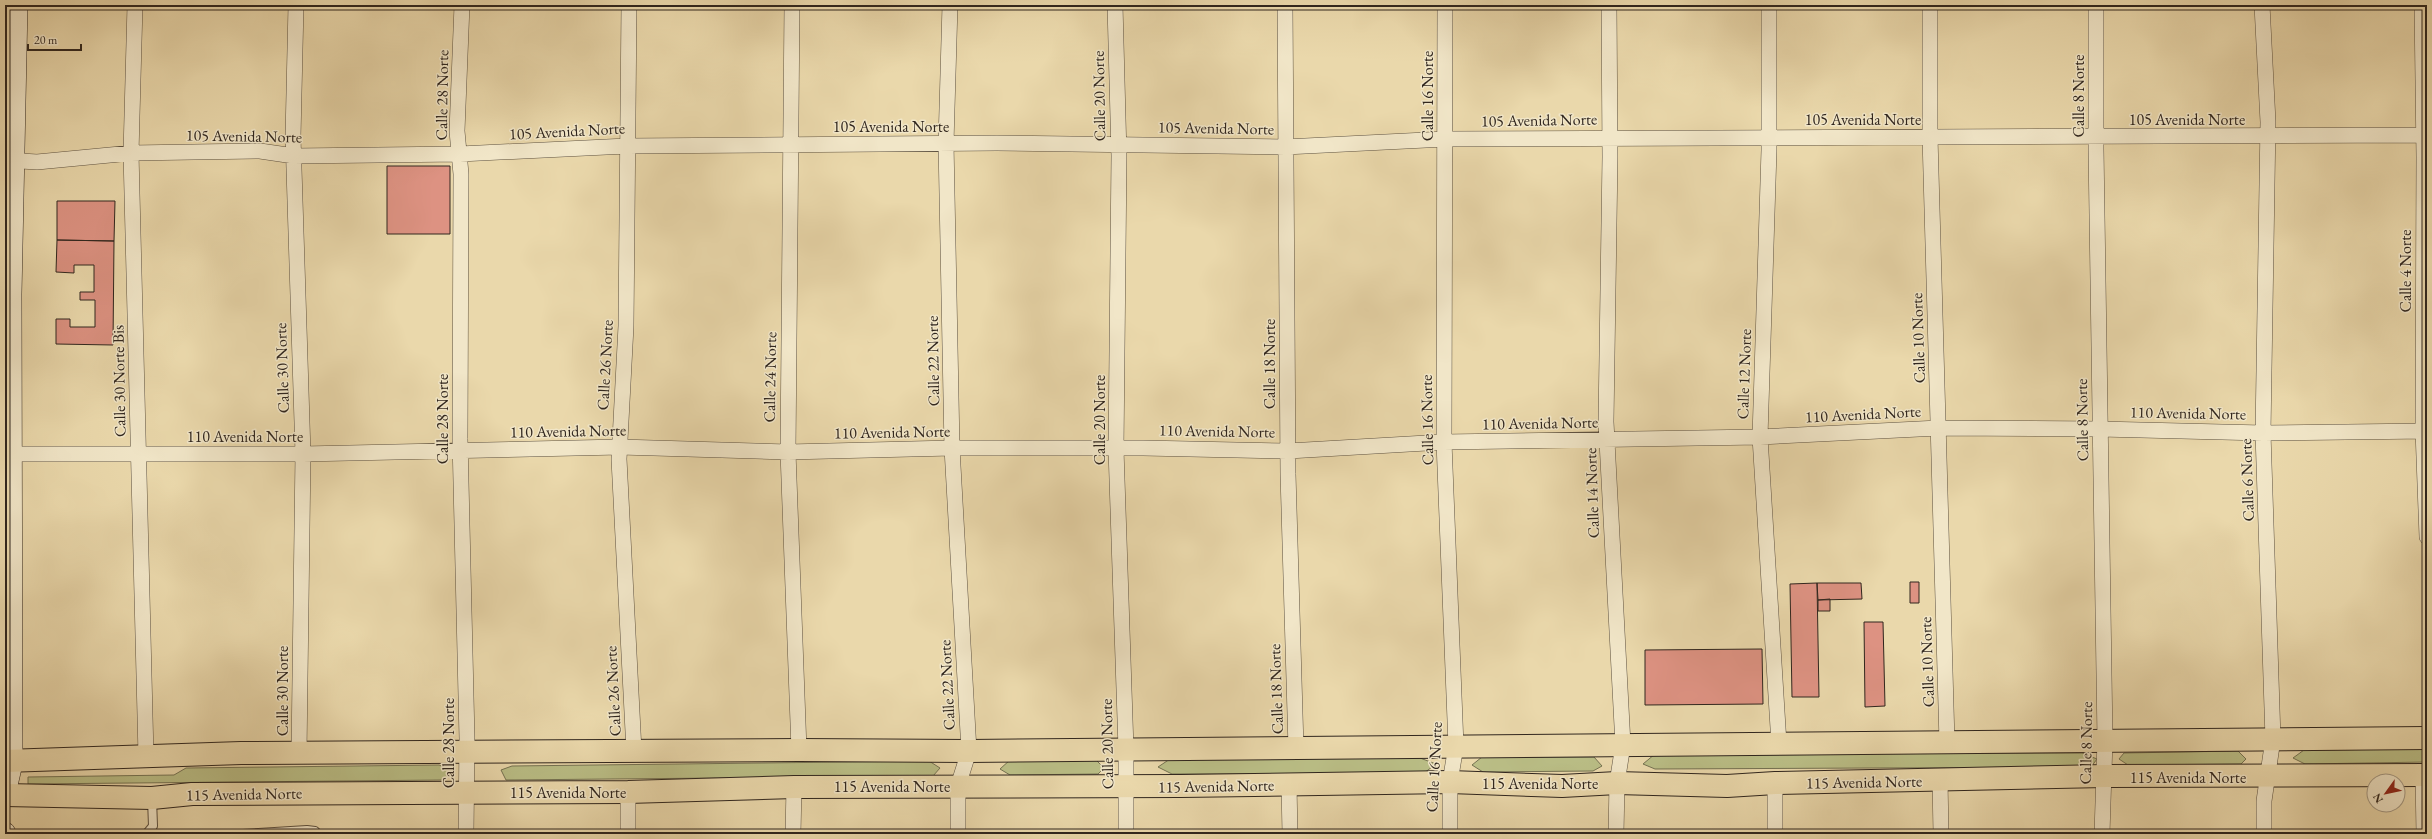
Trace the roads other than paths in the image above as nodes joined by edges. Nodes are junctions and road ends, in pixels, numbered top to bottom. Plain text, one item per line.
1 (17, 5) edge
2 (135, 5) edge
3 (296, 5) edge
4 (462, 5) edge
5 (629, 5) edge
6 (792, 5) edge
7 (950, 5) edge
8 (1115, 5) edge
9 (1285, 5) edge
10 (1445, 5) edge
11 (1609, 5) edge
12 (1769, 5) edge
13 (1930, 5) edge
14 (2096, 5) edge
15 (2262, 5) edge
16 (2422, 5) edge
17 (2425, 135) edge
18 (1610, 137) junction
19 (1930, 137) junction
20 (2267, 137) junction
21 (1769, 138) junction
22 (2096, 138) junction
23 (1446, 139) junction
24 (946, 143) junction
25 (1118, 143) junction
26 (791, 144) junction
27 (627, 146) junction
28 (1285, 147) junction
29 (131, 153) junction
30 (460, 154) junction
31 (294, 156) junction
32 (10, 160) edge
33 (1938, 428) junction
34 (2100, 429) junction
35 (2425, 431) edge
36 (2263, 433) junction
37 (1760, 437) junction
38 (1608, 440) junction
39 (1444, 442) junction
40 (620, 447) junction
41 (952, 448) junction
42 (1116, 449) junction
43 (460, 451) junction
44 (1288, 451) junction
45 (788, 452) junction
46 (138, 453) junction
47 (9, 454) edge
48 (303, 454) junction
49 (2427, 537) edge
50 (2427, 738) edge
51 (2273, 739) junction
52 (2105, 740) junction
53 (1947, 742) junction
54 (1779, 744) junction
55 (1456, 746) junction
56 (1623, 746) junction
57 (1296, 748) junction
58 (1126, 749) junction
59 (799, 750) junction
60 (467, 751) junction
61 (634, 751) junction
62 (969, 751) junction
63 (299, 753) junction
64 (146, 756) junction
65 (8, 762) edge
66 (2425, 775) edge
67 (2105, 776) junction
68 (2268, 777) junction
69 (1940, 780) junction
70 (1450, 782) junction
71 (1617, 783) junction
72 (1776, 783) junction
73 (1288, 785) junction
74 (958, 786) junction
75 (1125, 786) junction
76 (794, 787) junction
77 (466, 792) junction
78 (628, 792) junction
79 (5, 794) edge
80 (152, 798) junction
81 (152, 834) edge
82 (243, 834) edge
83 (318, 834) edge
84 (466, 834) edge
85 (628, 834) edge
86 (793, 834) edge
87 (958, 834) edge
88 (1126, 834) edge
89 (1290, 834) edge
90 (1450, 834) edge
91 (1616, 834) edge
92 (1775, 834) edge
93 (1941, 834) edge
94 (2102, 834) edge
95 (2264, 834) edge
96 (2424, 834) edge

1 - 32 main road
2 - 29 street, Calle 30 Norte Bis
3 - 31 street, Calle 30 Norte
4 - 30 street, Calle 28 Norte
5 - 27 street, Calle 26 Norte
6 - 26 street, Calle 24 Norte
7 - 24 street, Calle 22 Norte
8 - 25 street, Calle 20 Norte
9 - 28 street, Calle 18 Norte
10 - 23 street, Calle 16 Norte
11 - 18 street, Calle 14 Norte
12 - 21 street, Calle 12 Norte
13 - 19 street, Calle 10 Norte
14 - 22 street, Calle 8 Norte
15 - 20 street, Calle 6 Norte
16 - 17 street, Calle 4 Norte
17 - 20 street, 105 Avenida Norte
17 - 35 street, Calle 4 Norte
18 - 21 street, 105 Avenida Norte
18 - 23 street, 105 Avenida Norte
18 - 38 street, Calle 14 Norte
19 - 21 street, 105 Avenida Norte
19 - 22 street, 105 Avenida Norte
19 - 33 street, Calle 10 Norte
20 - 22 street, 105 Avenida Norte
20 - 36 street, Calle 6 Norte
21 - 37 street, Calle 12 Norte
22 - 34 street, Calle 8 Norte
23 - 28 street, 105 Avenida Norte
23 - 39 street, Calle 16 Norte
24 - 25 street, 105 Avenida Norte
24 - 26 street, 105 Avenida Norte
24 - 41 street, Calle 22 Norte
25 - 28 street, 105 Avenida Norte
25 - 42 street, Calle 20 Norte
26 - 27 street, 105 Avenida Norte
26 - 45 street, Calle 24 Norte
27 - 30 street, 105 Avenida Norte
27 - 40 street, Calle 26 Norte
28 - 44 street, Calle 18 Norte
29 - 31 street, 105 Avenida Norte
29 - 32 street, 105 Avenida Norte
29 - 46 street, Calle 30 Norte Bis
30 - 31 street, 105 Avenida Norte
30 - 43 street, Calle 28 Norte
31 - 48 street, Calle 30 Norte
32 - 47 main road
33 - 34 street, 110 Avenida Norte
33 - 37 street, 110 Avenida Norte
33 - 53 street, Calle 10 Norte
34 - 36 street, 110 Avenida Norte
34 - 52 street, Calle 8 Norte
35 - 36 street, 110 Avenida Norte
35 - 49 street, Calle 4 Norte
36 - 51 street, Calle 6 Norte
37 - 38 street, 110 Avenida Norte
37 - 54 street, Calle 12 Norte
38 - 39 street, 110 Avenida Norte
38 - 56 street, Calle 14 Norte
39 - 44 street, 110 Avenida Norte
39 - 55 street, Calle 16 Norte
40 - 43 street, 110 Avenida Norte
40 - 45 street, 110 Avenida Norte
40 - 61 street, Calle 26 Norte
41 - 42 street, 110 Avenida Norte
41 - 45 street, 110 Avenida Norte
41 - 62 street, Calle 22 Norte
42 - 44 street, 110 Avenida Norte
42 - 58 street, Calle 20 Norte
43 - 48 street, 110 Avenida Norte
43 - 60 street, Calle 28 Norte
44 - 57 street, Calle 18 Norte
45 - 59 street, Calle 24 Norte
46 - 47 street, 110 Avenida Norte
46 - 48 street, 110 Avenida Norte
46 - 64 street, Calle 30 Norte Bis
47 - 65 main road
48 - 63 street, Calle 30 Norte
50 - 51 main road
51 - 52 main road
51 - 68 street, Calle 6 Norte
52 - 53 main road
52 - 67 street, Calle 8 Norte
53 - 54 main road
54 - 56 main road
55 - 56 main road
55 - 57 main road
55 - 70 street, Calle 16 Norte
56 - 71 street, Calle 14 Norte
57 - 58 main road
58 - 62 main road
58 - 75 street, Calle 20 Norte
59 - 61 main road
59 - 62 main road
60 - 61 main road
60 - 63 main road
60 - 77 street, Calle 28 Norte
62 - 74 street, Calle 22 Norte
63 - 64 main road
64 - 65 main road
65 - 79 main road
66 - 68 main road, 115 Avenida Norte
66 - 96 street
67 - 68 main road, 115 Avenida Norte
67 - 69 main road, 115 Avenida Norte
67 - 94 street, Calle 8 Norte
68 - 95 street, Calle 6 Norte
69 - 72 main road, 115 Avenida Norte
69 - 93 street
70 - 71 main road, 115 Avenida Norte
70 - 73 main road, 115 Avenida Norte
70 - 90 street, Calle 16 Norte
71 - 72 main road, 115 Avenida Norte
71 - 91 street, Calle 14 Norte
72 - 92 street
73 - 75 main road, 115 Avenida Norte
73 - 89 street
74 - 75 main road, 115 Avenida Norte
74 - 76 main road, 115 Avenida Norte
74 - 87 street, Calle 22 Norte
75 - 88 street, Calle 20 Norte
76 - 78 main road, 115 Avenida Norte
76 - 86 street
77 - 78 main road, 115 Avenida Norte
77 - 80 main road, 115 Avenida Norte
77 - 84 street, Calle 28 Norte
78 - 85 street
79 - 80 main road, 115 Avenida Norte
80 - 81 lane
82 - 83 lane

